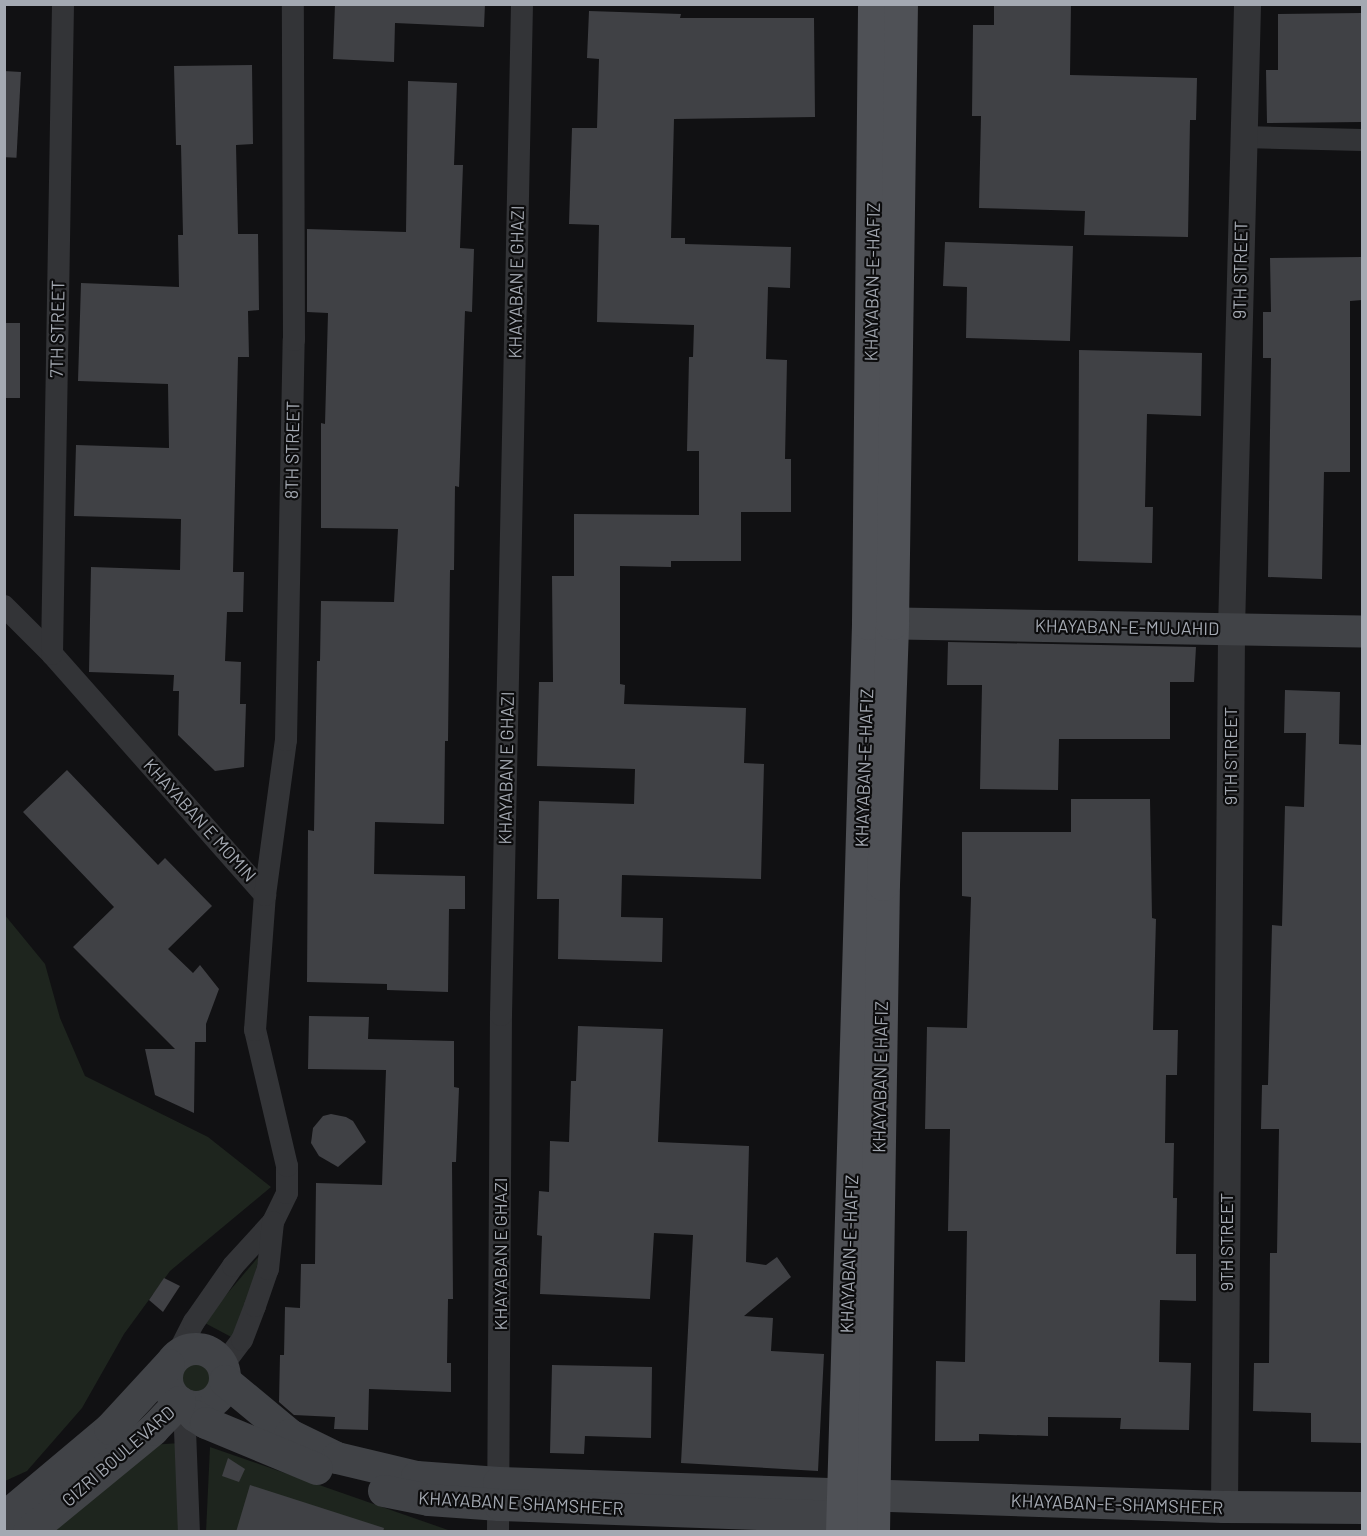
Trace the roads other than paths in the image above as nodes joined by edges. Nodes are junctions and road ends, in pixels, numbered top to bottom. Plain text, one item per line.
1 (63, 4) edge
2 (293, 4) edge
3 (522, 4) edge
4 (874, 4) edge
5 (901, 4) edge
6 (1247, 4) edge
7 (1243, 137) junction
8 (1362, 140) edge
9 (4, 606) edge
10 (880, 623) junction
11 (1231, 629) junction
12 (1362, 632) edge
13 (52, 654) junction
14 (265, 895) junction
15 (273, 1222) junction
16 (173, 1360) junction
17 (224, 1373) junction
18 (184, 1404) junction
19 (499, 1507) edge
20 (1224, 1508) junction
21 (1362, 1508) edge
22 (857, 1515) edge
23 (4, 1518) edge
24 (29, 1532) edge
25 (189, 1532) edge

1 - 13 street, 7TH STREET
2 - 14 street, 8TH STREET
3 - 19 street, KHAYABAN E GHAZI
4 - 10 main road, KHAYABAN-E-HAFIZ
5 - 10 main road, KHAYABAN-E-HAFIZ
6 - 7 street, 9TH STREET
7 - 8 street
7 - 11 street, 9TH STREET
9 - 13 street, KHAYABAN E MOMIN
10 - 11 main road, KHAYABAN-E-MUJAHID
10 - 22 main road, KHAYABAN E HAFIZ
11 - 12 main road, KHAYABAN-E-MUJAHID
11 - 20 street, 9TH STREET
13 - 14 street, KHAYABAN E MOMIN
14 - 15 street, KHAYABAN E MOMIN
15 - 16 street, KHAYABAN E MOMIN
15 - 17 street, KHAYABAN E MOMIN
16 - 17 main road
16 - 18 main road
16 - 23 main road, GIZRI BOULEVARD
17 - 18 main road
17 - 19 main road, KHAYABAN E SHAMSHEER
18 - 19 main road, KHAYABAN E SHAMSHEER
18 - 24 main road, GIZRI BOULEVARD
18 - 25 street
19 - 22 main road, KHAYABAN E SHAMSHEER
20 - 21 main road, KHAYABAN-E-SHAMSHEER
20 - 22 main road, KHAYABAN-E-SHAMSHEER

